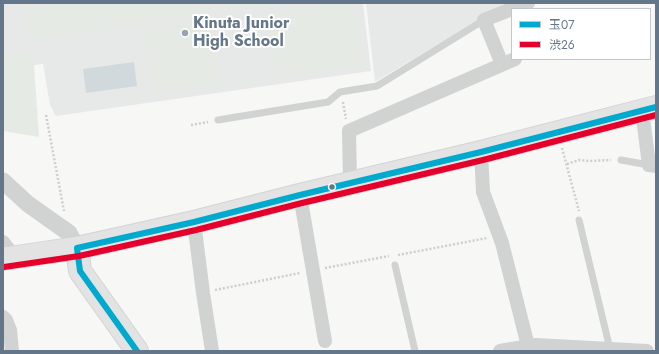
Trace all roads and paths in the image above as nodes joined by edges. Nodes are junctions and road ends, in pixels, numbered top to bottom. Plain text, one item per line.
1 (528, 3) edge
2 (515, 8) edge
3 (511, 9) edge
4 (484, 20) junction
5 (509, 62) edge
6 (340, 92) junction
7 (649, 108) edge
8 (46, 116) dead end
9 (218, 120) joint
10 (191, 125) dead end
11 (349, 131) junction
12 (558, 132) junction
13 (481, 152) junction
14 (621, 160) joint
15 (566, 164) junction
16 (652, 166) edge
17 (3, 181) edge
18 (350, 183) junction
19 (300, 195) junction
20 (65, 216) dead end
21 (579, 220) joint
22 (194, 222) junction
23 (500, 236) junction
24 (77, 248) junction
25 (7, 253) edge
26 (395, 265) dead end
27 (313, 270) junction
28 (203, 293) junction
29 (3, 317) edge
30 (325, 341) dead end
31 (528, 346) junction
32 (610, 349) junction
33 (12, 351) edge
34 (137, 351) edge
35 (212, 351) edge
36 (415, 351) edge
37 (500, 351) edge
38 (648, 351) edge

1 - 2 street
3 - 4 street
4 - 5 street
4 - 6 lane
5 - 11 street
6 - 9 lane
6 - 11 path
7 - 12 main road
7 - 16 street
8 - 20 path
9 - 10 path
11 - 18 street
12 - 13 main road
12 - 15 path
13 - 18 main road
13 - 23 street
14 - 15 path
14 - 16 lane
15 - 21 path
17 - 24 street
18 - 19 main road
19 - 22 main road
19 - 27 street
21 - 32 lane
22 - 24 main road
22 - 28 street
23 - 27 path
23 - 31 street
24 - 25 main road
24 - 34 main road
26 - 36 lane
27 - 28 path
27 - 30 street
28 - 35 street
29 - 33 street
31 - 32 street
31 - 37 street
32 - 38 street

